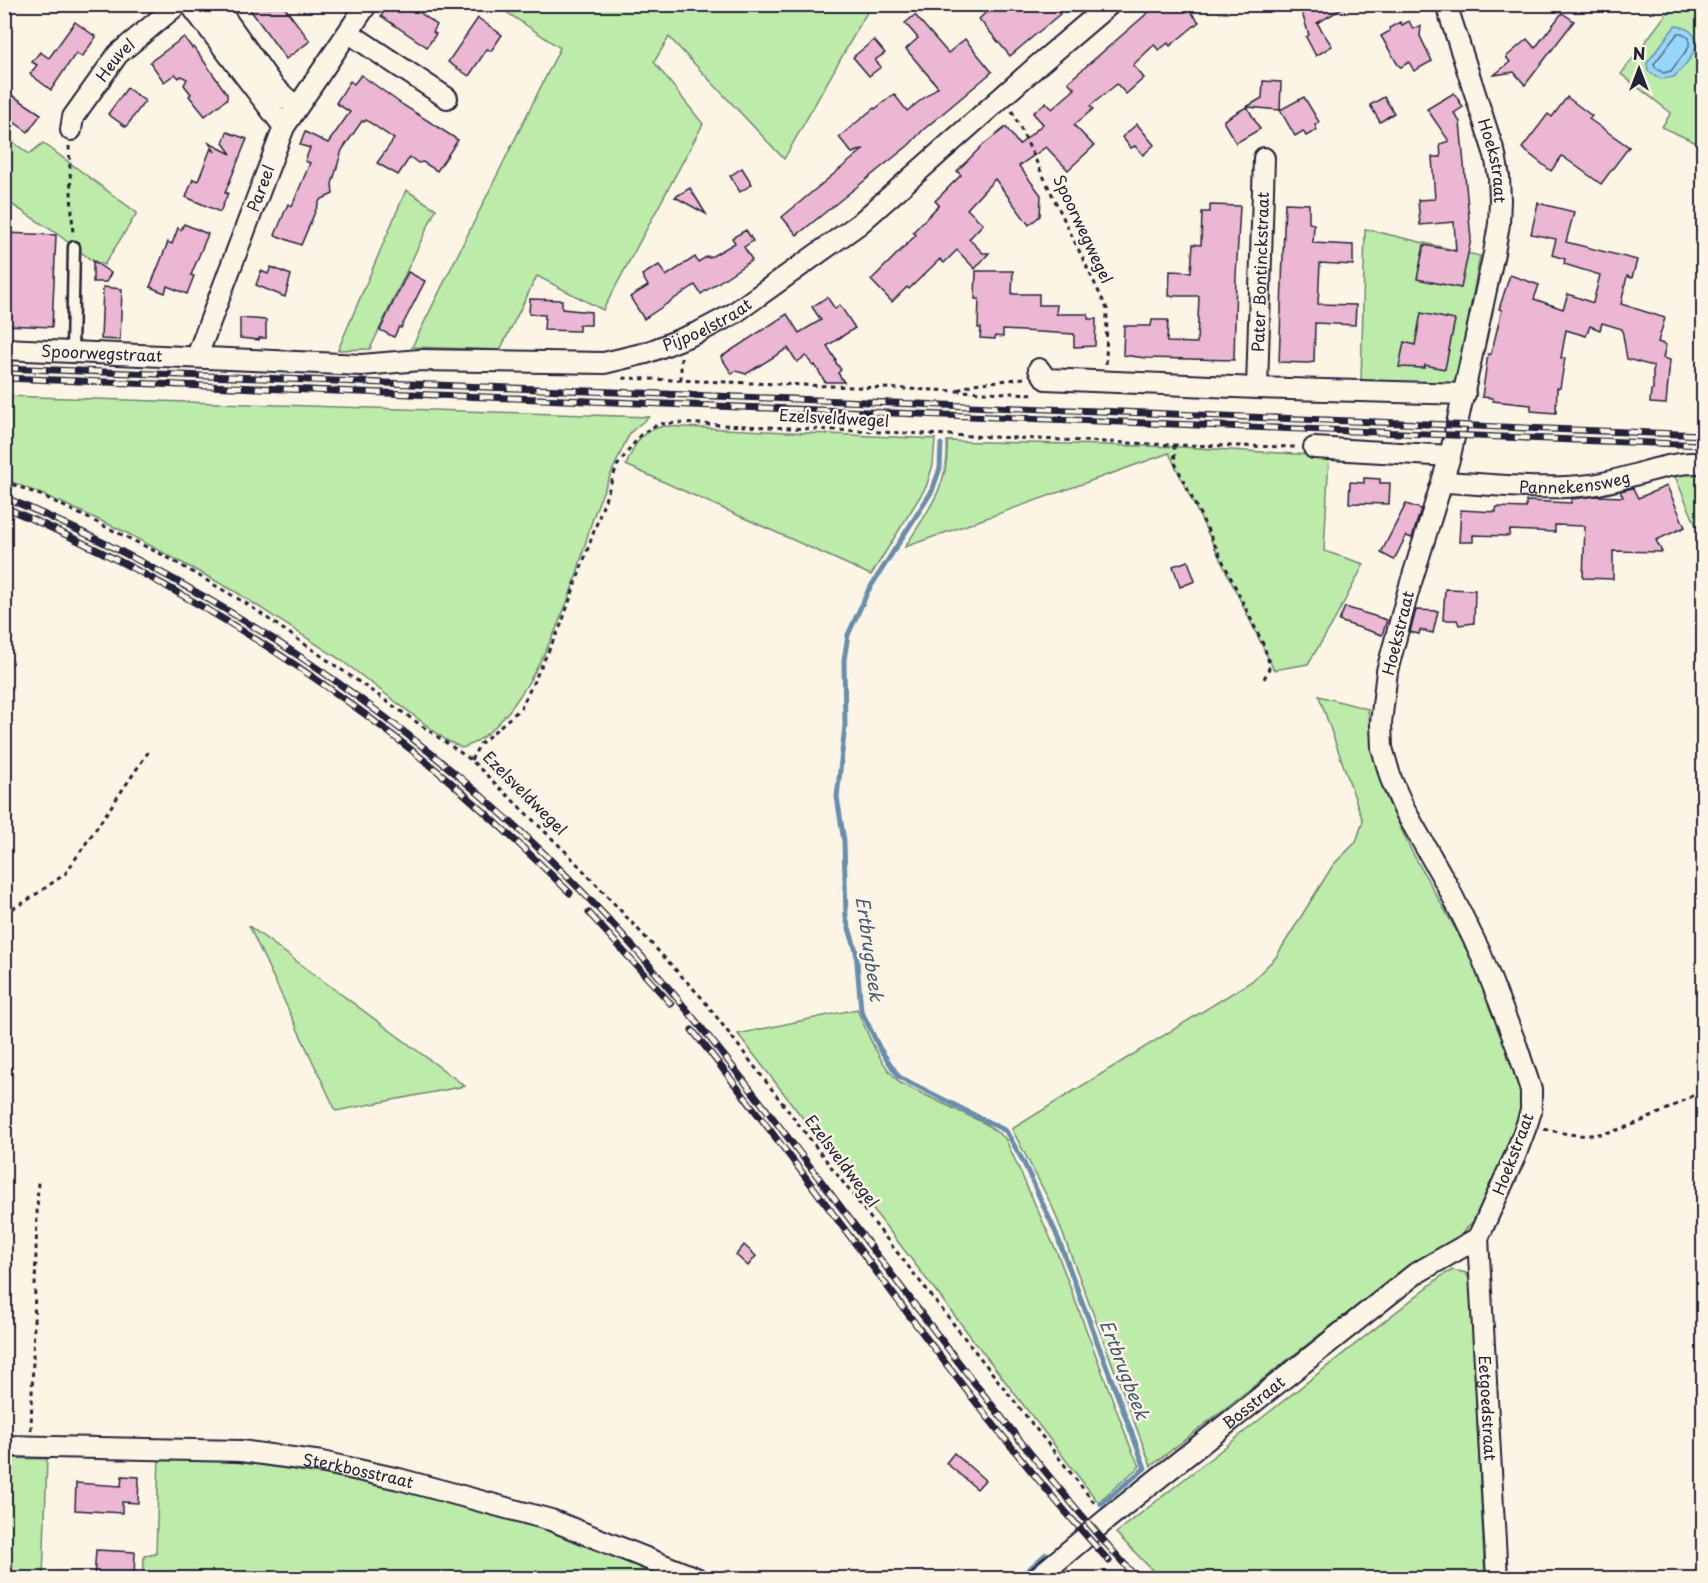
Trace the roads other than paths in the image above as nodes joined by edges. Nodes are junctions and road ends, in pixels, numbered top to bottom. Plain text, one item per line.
1 (178, 4) edge
2 (190, 4) edge
3 (215, 4) edge
4 (367, 4) edge
5 (1110, 4) edge
6 (1446, 4) edge
7 (349, 33) junction
8 (447, 98) dead end
9 (296, 107) junction
10 (284, 127) junction
11 (71, 130) road end
12 (1264, 158) dead end
13 (74, 248) road end
14 (4, 348) edge
15 (72, 351) junction
16 (198, 357) junction
17 (1040, 380) road end
18 (1257, 388) junction
19 (1465, 394) junction
20 (1314, 448) road end
21 (1450, 456) junction
22 (1704, 463) edge
23 (1443, 482) junction
24 (1478, 1238) junction
25 (4, 1446) edge
26 (696, 1578) edge
27 (1037, 1578) edge
28 (1497, 1578) edge

1 - 11 street, Heuvel
2 - 10 street
3 - 9 street
4 - 7 street, Pareel
5 - 16 street, Pijpoelstraat
6 - 19 street, Hoekstraat
7 - 8 street
7 - 9 street, Pareel
9 - 10 street, Pareel
10 - 16 street, Pareel
12 - 18 street, Pater Bontinckstraat
13 - 15 lane
14 - 15 street, Spoorwegstraat
15 - 16 street, Spoorwegstraat
17 - 18 street
18 - 19 street
19 - 21 street, Hoekstraat
20 - 21 street
21 - 23 street, Hoekstraat
22 - 23 street, Pannekensweg
23 - 24 street, Hoekstraat
24 - 27 street, Bosstraat
24 - 28 street, Eetgoedstraat
25 - 26 street, Sterkbosstraat

